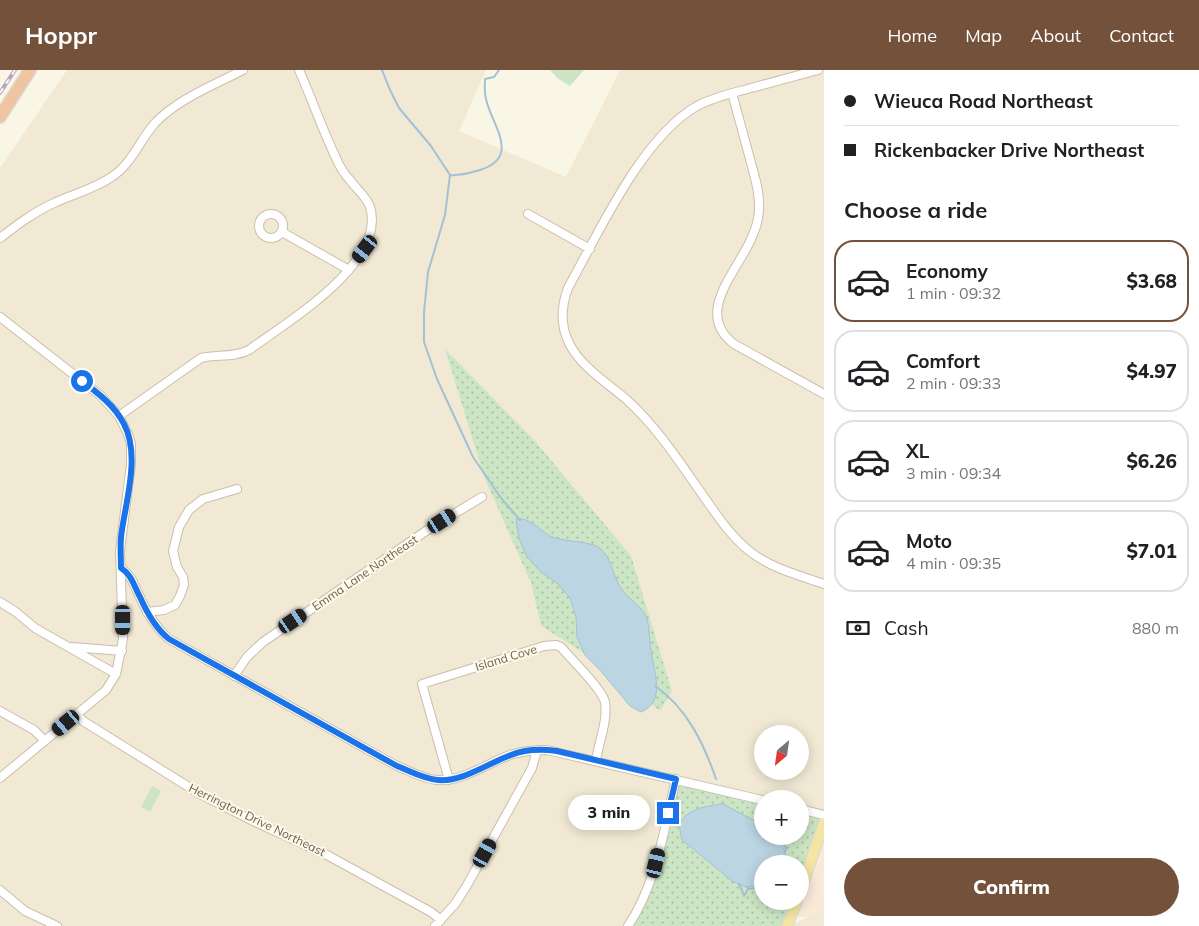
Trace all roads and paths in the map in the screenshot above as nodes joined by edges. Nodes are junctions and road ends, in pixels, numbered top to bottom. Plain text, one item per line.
1 (30, 70) edge
2 (243, 70) edge
3 (299, 70) edge
4 (818, 70) edge
5 (732, 93) junction
6 (0, 117) edge
7 (528, 214) dead end
8 (282, 232) dead end
9 (0, 238) edge
10 (590, 249) junction
11 (349, 270) junction
12 (0, 317) edge
13 (824, 394) edge
14 (119, 416) junction
15 (237, 489) dead end
16 (482, 497) dead end
17 (121, 568) junction
18 (824, 584) edge
19 (0, 602) edge
20 (147, 612) junction
21 (70, 647) junction
22 (122, 651) junction
23 (116, 674) junction
24 (234, 676) junction
25 (0, 711) edge
26 (77, 714) junction
27 (44, 741) junction
28 (537, 750) junction
29 (596, 760) junction
30 (0, 778) edge
31 (676, 779) junction
32 (448, 780) junction
33 (754, 798) edge
34 (809, 811) edge
35 (824, 815) edge
36 (824, 823) edge
37 (809, 866) edge
38 (0, 890) edge
39 (793, 910) edge
40 (441, 920) junction
41 (57, 926) edge
42 (435, 926) edge
43 (628, 926) edge
44 (787, 926) edge

1 - 6 highway
2 - 9 street
3 - 11 street
4 - 5 street
5 - 10 street
5 - 13 street
7 - 10 street
8 - 11 street
10 - 18 street
11 - 14 street
12 - 14 street
14 - 17 street
15 - 20 street
16 - 24 street, Emma Lane Northeast
17 - 20 street
17 - 22 street
19 - 21 street
20 - 24 street
21 - 22 street
21 - 23 street
22 - 23 street
23 - 26 street
24 - 32 street
25 - 27 street
26 - 27 street
26 - 40 street, Herrington Drive Northeast
27 - 30 street
28 - 29 street
28 - 32 street
28 - 40 street
29 - 31 street
29 - 32 street, Island Cove
31 - 33 street
31 - 43 street
34 - 35 street
36 - 37 main road
38 - 41 street
39 - 44 main road
40 - 42 street

